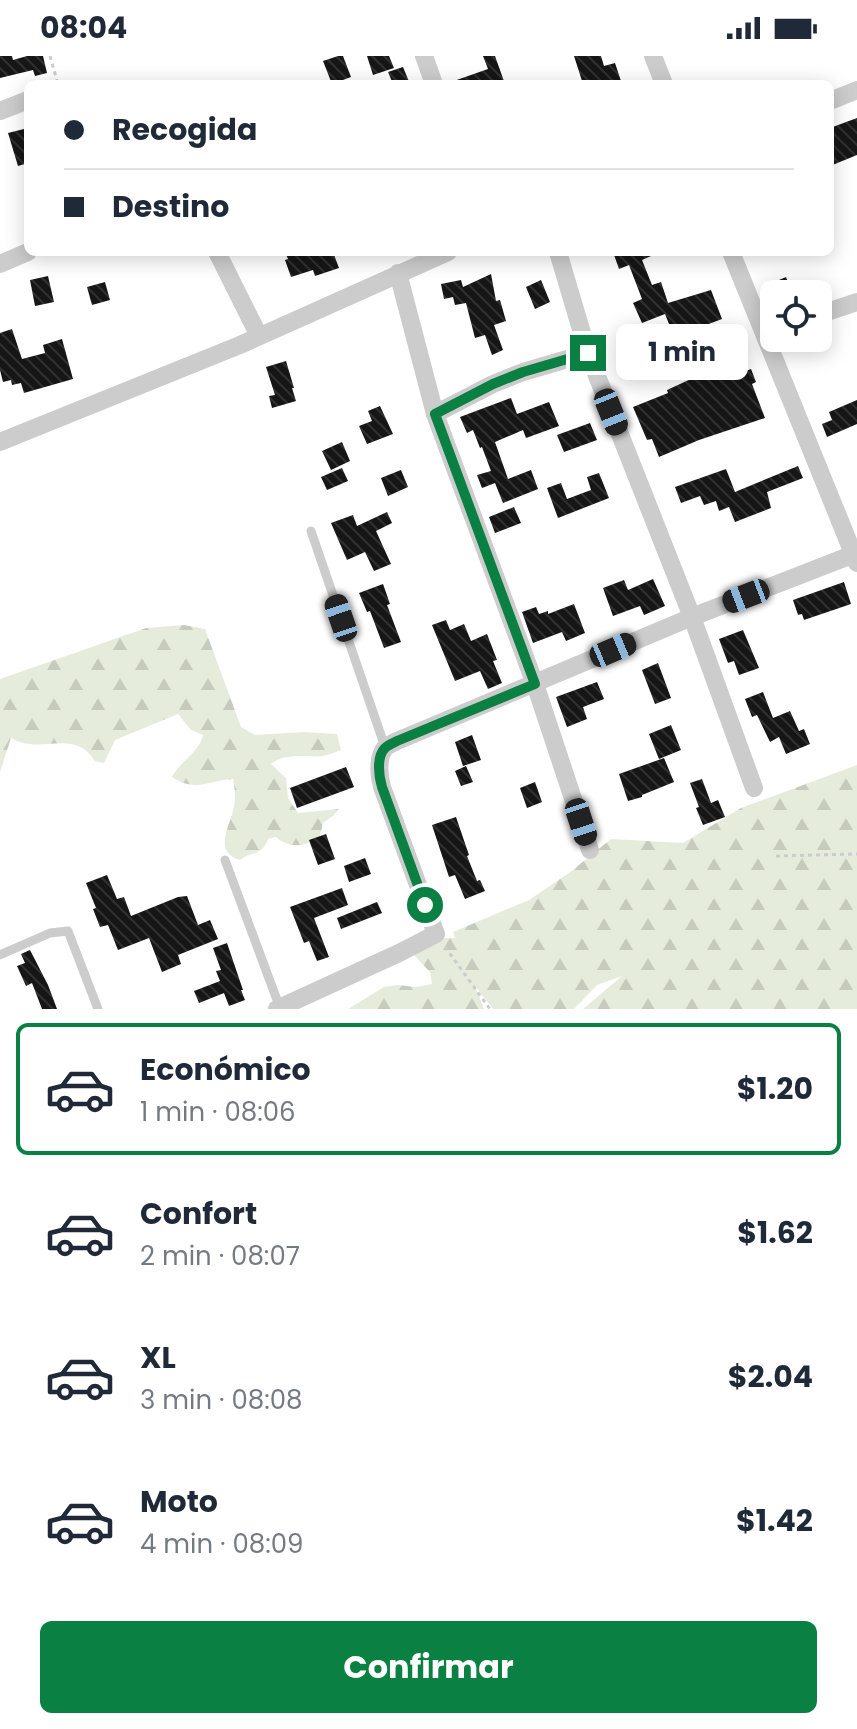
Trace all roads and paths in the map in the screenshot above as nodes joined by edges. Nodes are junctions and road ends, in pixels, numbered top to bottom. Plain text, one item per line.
1 (50, 56) edge
2 (424, 56) edge
3 (653, 56) edge
4 (57, 80) edge
5 (433, 80) edge
6 (662, 80) edge
7 (857, 90) edge
8 (834, 99) edge
9 (24, 102) edge
10 (0, 111) edge
11 (24, 254) edge
12 (219, 256) edge
13 (438, 256) edge
14 (559, 256) edge
15 (733, 256) edge
16 (0, 264) edge
17 (398, 273) junction
18 (857, 302) edge
19 (760, 310) edge
20 (832, 310) edge
21 (259, 336) junction
22 (778, 352) edge
23 (588, 353) junction
24 (435, 414) junction
25 (1, 438) edge
26 (311, 531) dead end
27 (856, 557) edge
28 (692, 617) junction
29 (535, 684) junction
30 (385, 748) junction
31 (754, 788) dead end
32 (590, 850) dead end
33 (857, 854) edge
34 (776, 856) dead end
35 (225, 860) dead end
36 (436, 934) junction
37 (0, 955) edge
38 (278, 1008) edge
39 (98, 1009) edge
40 (490, 1009) edge

1 - 4 path
2 - 5 street
3 - 6 street
7 - 8 street
9 - 10 street
11 - 16 street
12 - 21 street
13 - 17 street
14 - 23 street
15 - 19 street
17 - 21 street
17 - 24 street
18 - 20 street
21 - 25 street
22 - 27 street
23 - 24 street
23 - 28 street
24 - 29 street
26 - 30 lane
27 - 28 street
28 - 29 street
28 - 31 street
29 - 30 street
29 - 32 street
30 - 36 street
33 - 34 path
35 - 38 lane
36 - 38 street
36 - 40 path
37 - 39 lane

